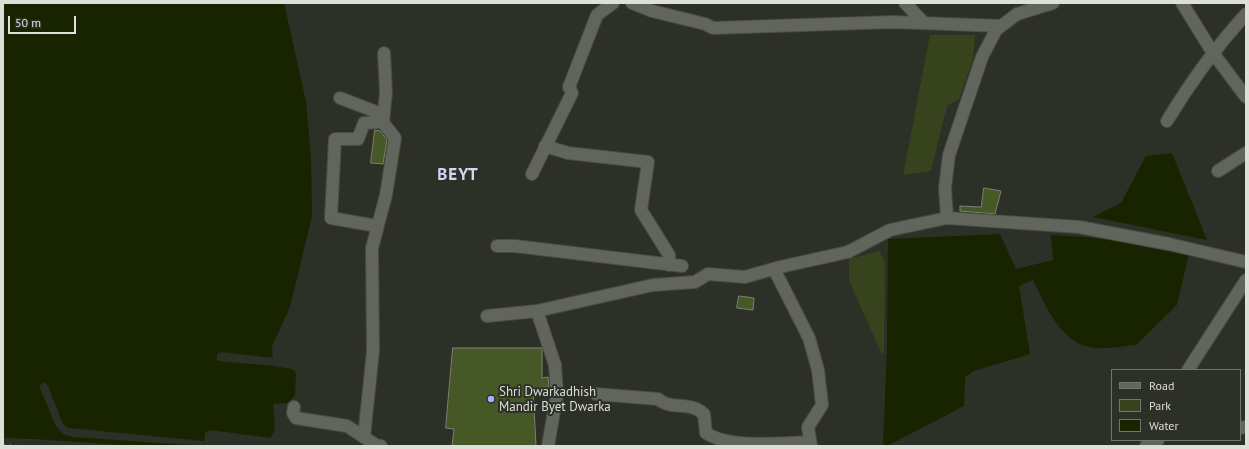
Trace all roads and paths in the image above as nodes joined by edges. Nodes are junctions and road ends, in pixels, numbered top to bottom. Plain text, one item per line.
1 (613, 3) edge
2 (632, 3) edge
3 (905, 3) edge
4 (1053, 3) edge
5 (1182, 3) edge
6 (1246, 14) edge
7 (924, 22) junction
8 (1001, 26) junction
9 (1213, 53) junction
10 (384, 54) dead end
11 (1246, 97) edge
12 (340, 98) dead end
13 (1167, 121) dead end
14 (383, 122) junction
15 (545, 146) junction
16 (1246, 153) edge
17 (1218, 171) dead end
18 (532, 174) dead end
19 (947, 218) junction
20 (378, 226) junction
21 (497, 246) dead end
22 (1246, 262) edge
23 (669, 265) junction
24 (682, 266) dead end
25 (774, 269) junction
26 (1246, 280) edge
27 (537, 311) junction
28 (487, 316) dead end
29 (1189, 369) edge
30 (596, 394) dead end
31 (294, 407) dead end
32 (364, 437) junction
33 (1157, 441) edge
34 (811, 444) edge
35 (3, 445) edge
36 (26, 446) edge
37 (382, 446) edge
38 (548, 446) edge
39 (1146, 446) edge

1 - 15 street
2 - 7 street
3 - 7 street
4 - 8 street
5 - 9 street
6 - 9 street
7 - 8 street
8 - 19 street
9 - 11 street
9 - 13 street
10 - 14 street
12 - 14 street
14 - 20 street
14 - 20 street
15 - 18 street
15 - 23 street
16 - 17 street
19 - 22 street
19 - 25 street
20 - 32 street
21 - 23 street
23 - 24 street
25 - 27 street
25 - 34 street
26 - 29 street
27 - 28 street
27 - 38 street
30 - 34 street
31 - 32 street
32 - 37 street
33 - 39 street
35 - 36 path

